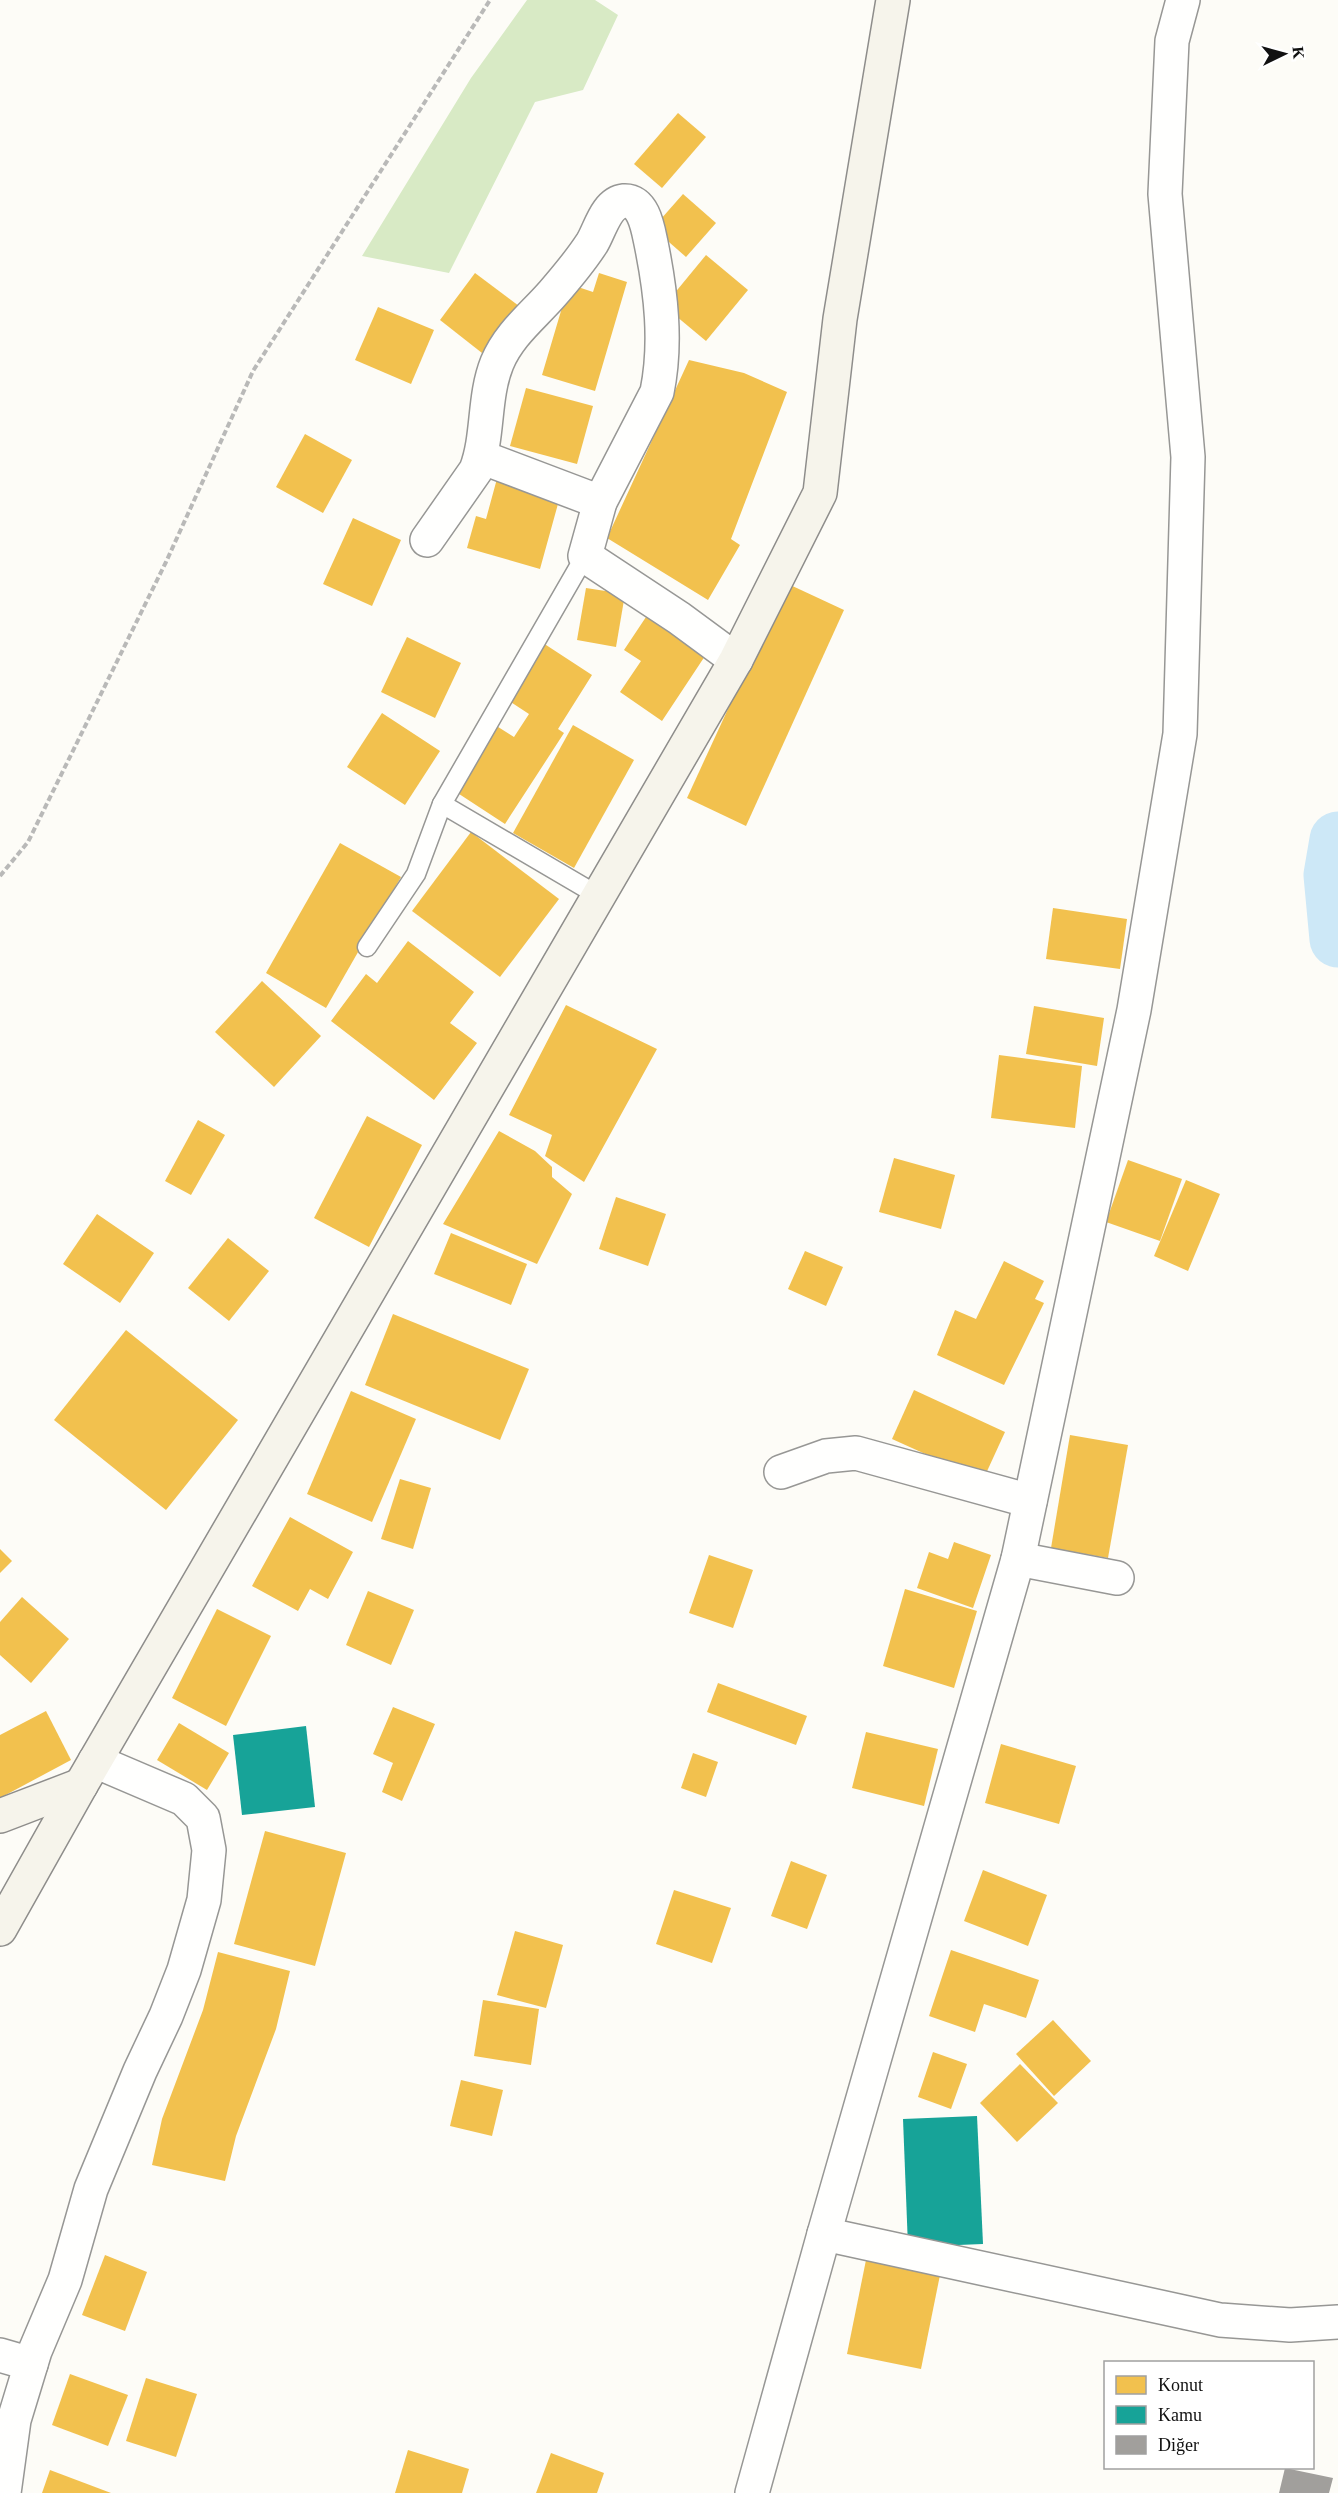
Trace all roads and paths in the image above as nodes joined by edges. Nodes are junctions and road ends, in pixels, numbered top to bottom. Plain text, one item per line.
1 (490, 0) edge
2 (893, 0) edge
3 (1183, 0) edge
4 (481, 457) junction
5 (600, 502) junction
6 (427, 540) dead end
7 (585, 556) junction
8 (736, 660) junction
9 (442, 804) junction
10 (0, 876) edge
11 (598, 896) junction
12 (367, 947) dead end
13 (781, 1472) dead end
14 (1030, 1501) junction
15 (1018, 1559) junction
16 (1117, 1578) dead end
17 (88, 1773) junction
18 (0, 1816) edge
19 (0, 1929) edge
20 (824, 2234) junction
21 (1338, 2322) edge
22 (0, 2355) edge
23 (32, 2364) junction
24 (4, 2493) edge
25 (752, 2493) edge

1 - 10 path
2 - 8 main road
3 - 14 street
4 - 5 street
4 - 5 street
4 - 6 street
5 - 7 street
7 - 8 street
7 - 9 lane
8 - 11 main road
9 - 11 lane
9 - 12 lane
11 - 17 main road
13 - 14 street
14 - 15 street
15 - 16 street
15 - 20 street
17 - 18 main road
17 - 19 main road
17 - 23 street
20 - 21 street
20 - 25 street
22 - 23 street
23 - 24 street

